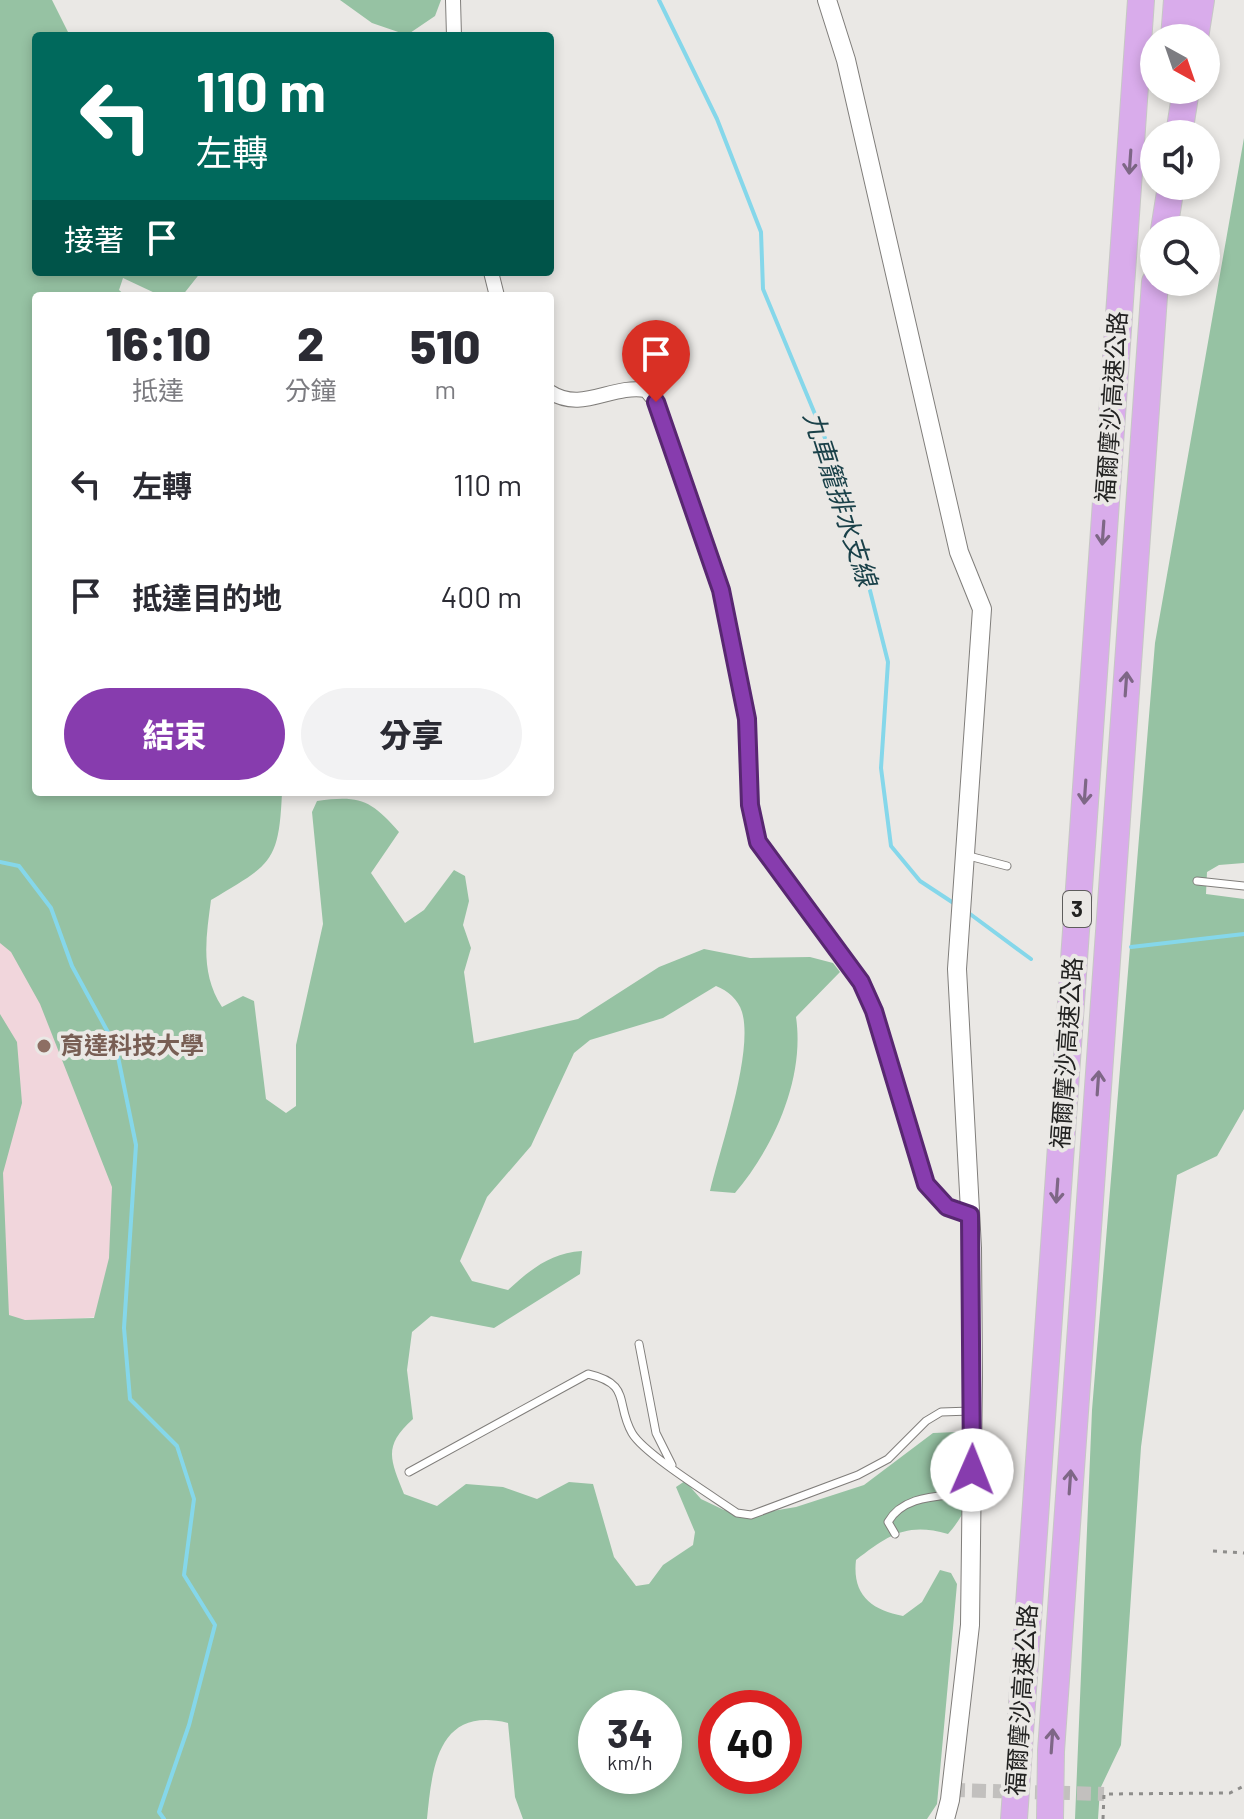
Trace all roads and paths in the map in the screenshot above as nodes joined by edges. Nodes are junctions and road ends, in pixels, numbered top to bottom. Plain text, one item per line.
1 (453, 0) edge
2 (827, 0) edge
3 (1141, 0) edge
4 (1177, 0) edge
5 (1201, 0) edge
6 (1175, 24) edge
7 (1197, 24) edge
8 (454, 32) edge
9 (1154, 296) edge
10 (554, 393) edge
11 (963, 854) junction
12 (1007, 866) dead end
13 (1197, 881) dead end
14 (1244, 886) edge
15 (970, 1215) junction
16 (639, 1344) dead end
17 (973, 1411) junction
18 (673, 1467) junction
19 (409, 1472) dead end
20 (972, 1491) junction
21 (895, 1534) dead end
22 (1213, 1551) dead end
23 (1244, 1553) edge
24 (1244, 1786) edge
25 (945, 1819) edge
26 (1014, 1819) edge
27 (1050, 1819) edge
28 (1103, 1819) edge

1 - 8 street
2 - 11 street
3 -> 26 highway, 福爾摩沙高速公路 / 3
4 - 6 highway
5 - 7 highway
27 -> 9 highway, 福爾摩沙高速公路 / 3
10 - 15 street
11 - 12 lane
11 - 15 street
13 - 14 lane
15 - 17 street
16 - 18 lane
17 - 18 lane
17 - 20 street
18 - 19 lane
20 - 21 lane
20 - 25 street
22 - 23 path
24 - 28 path

